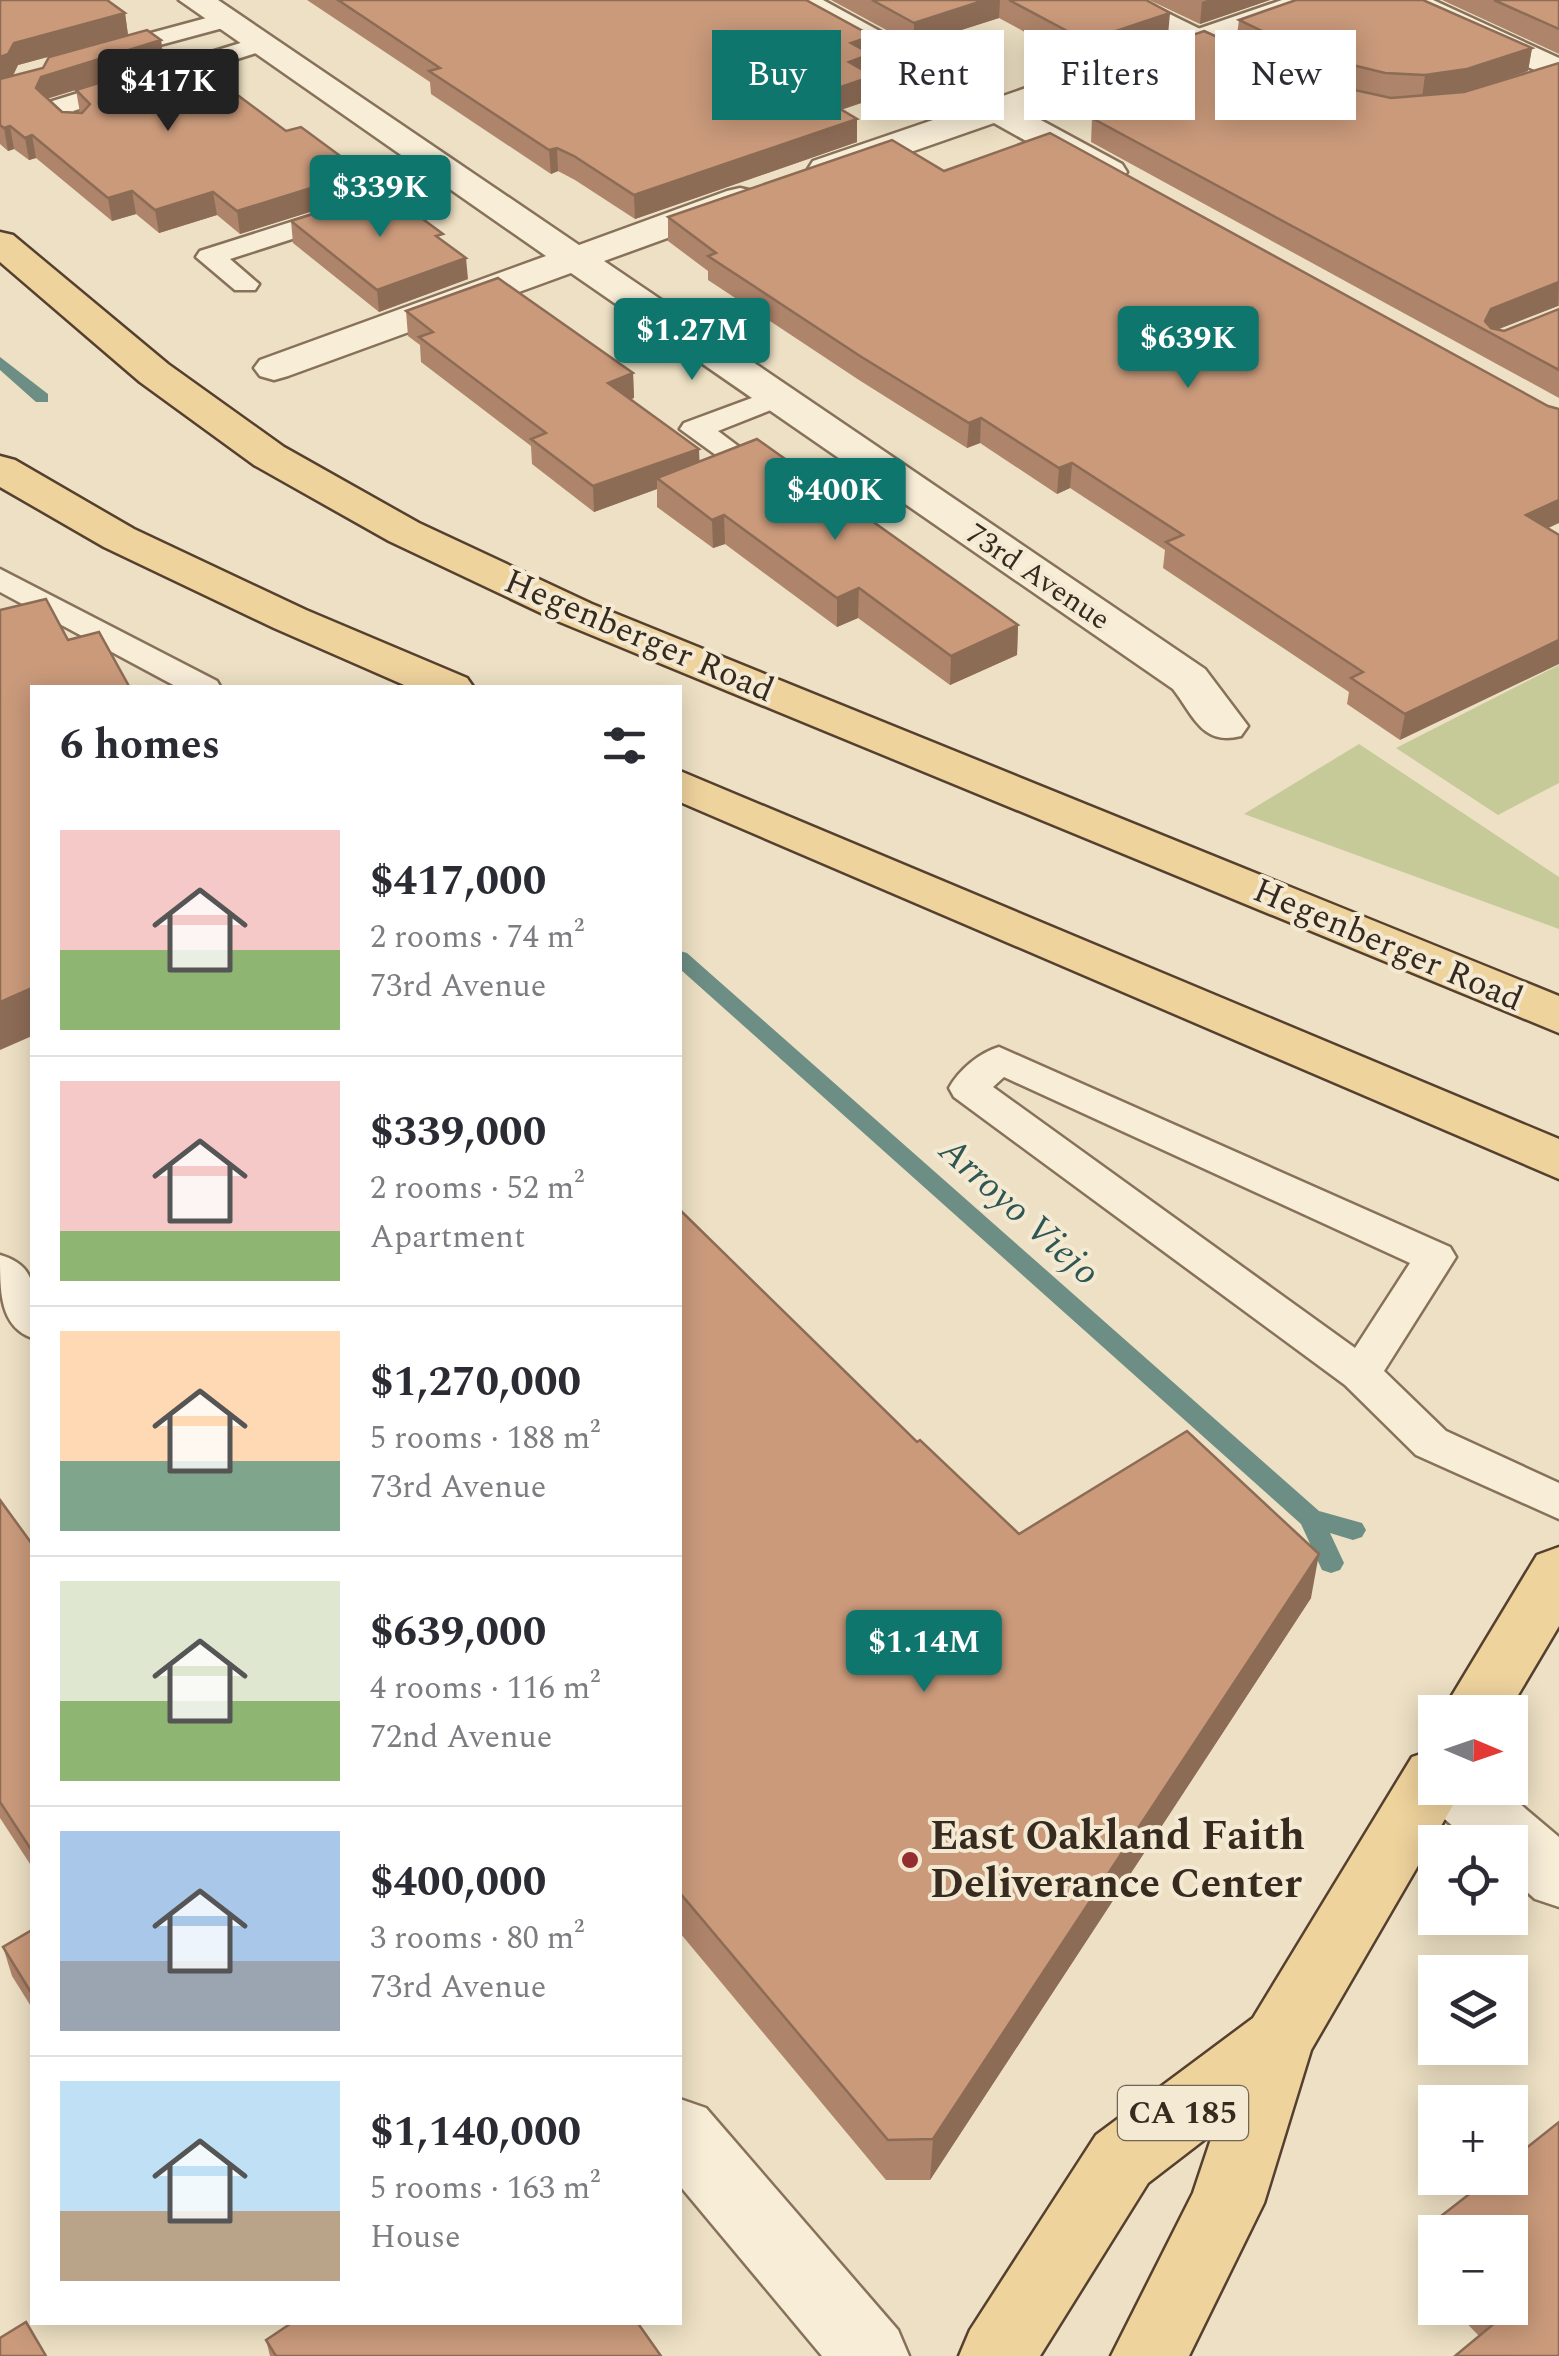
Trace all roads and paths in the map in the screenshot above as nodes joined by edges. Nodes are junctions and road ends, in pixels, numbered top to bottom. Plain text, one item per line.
1 (798, 0) edge
2 (1314, 0) edge
3 (1406, 0) edge
4 (210, 6) edge
5 (1146, 10) edge
6 (861, 35) edge
7 (1200, 39) junction
8 (260, 44) junction
9 (1215, 46) edge
10 (81, 60) edge
11 (1550, 76) edge
12 (1004, 106) edge
13 (1004, 114) edge
14 (963, 120) edge
15 (77, 127) edge
16 (454, 178) junction
17 (1134, 186) edge
18 (0, 243) edge
19 (571, 259) junction
20 (245, 284) dead end
21 (274, 368) dead end
22 (776, 398) junction
23 (732, 452) edge
24 (0, 469) edge
25 (0, 579) edge
26 (199, 685) edge
27 (443, 685) edge
28 (1225, 726) dead end
29 (682, 786) edge
30 (1559, 1016) edge
31 (1559, 1160) edge
32 (0, 1275) edge
33 (30, 1314) edge
34 (1360, 1374) junction
35 (1559, 1502) edge
36 (1559, 1572) edge
37 (1484, 1695) edge
38 (1419, 1805) edge
39 (1475, 1805) edge
40 (1559, 1878) edge
41 (1278, 2040) junction
42 (682, 2134) edge
43 (871, 2356) edge
44 (997, 2356) edge
45 (1148, 2356) edge

1 - 6 street
2 - 7 street
3 - 11 street
4 - 8 street, 73rd Avenue
4 - 10 lane
5 - 7 lane
7 - 9 lane
7 - 12 street
8 - 15 lane
8 - 16 street, 73rd Avenue
13 - 17 street
14 - 19 street
16 - 19 street, 73rd Avenue
16 - 20 lane
18 - 30 main road, Hegenberger Road
19 - 21 street
19 - 22 street, 73rd Avenue
22 - 23 lane
22 - 28 street, 73rd Avenue
24 - 27 main road
25 - 26 lane
29 - 31 main road
32 - 33 street
34 - 34 lane
34 - 35 lane
36 - 37 main road
38 - 41 main road, CA 185
39 - 40 street
41 - 44 main road, CA 185
41 - 45 main road, CA 185
42 - 43 street

